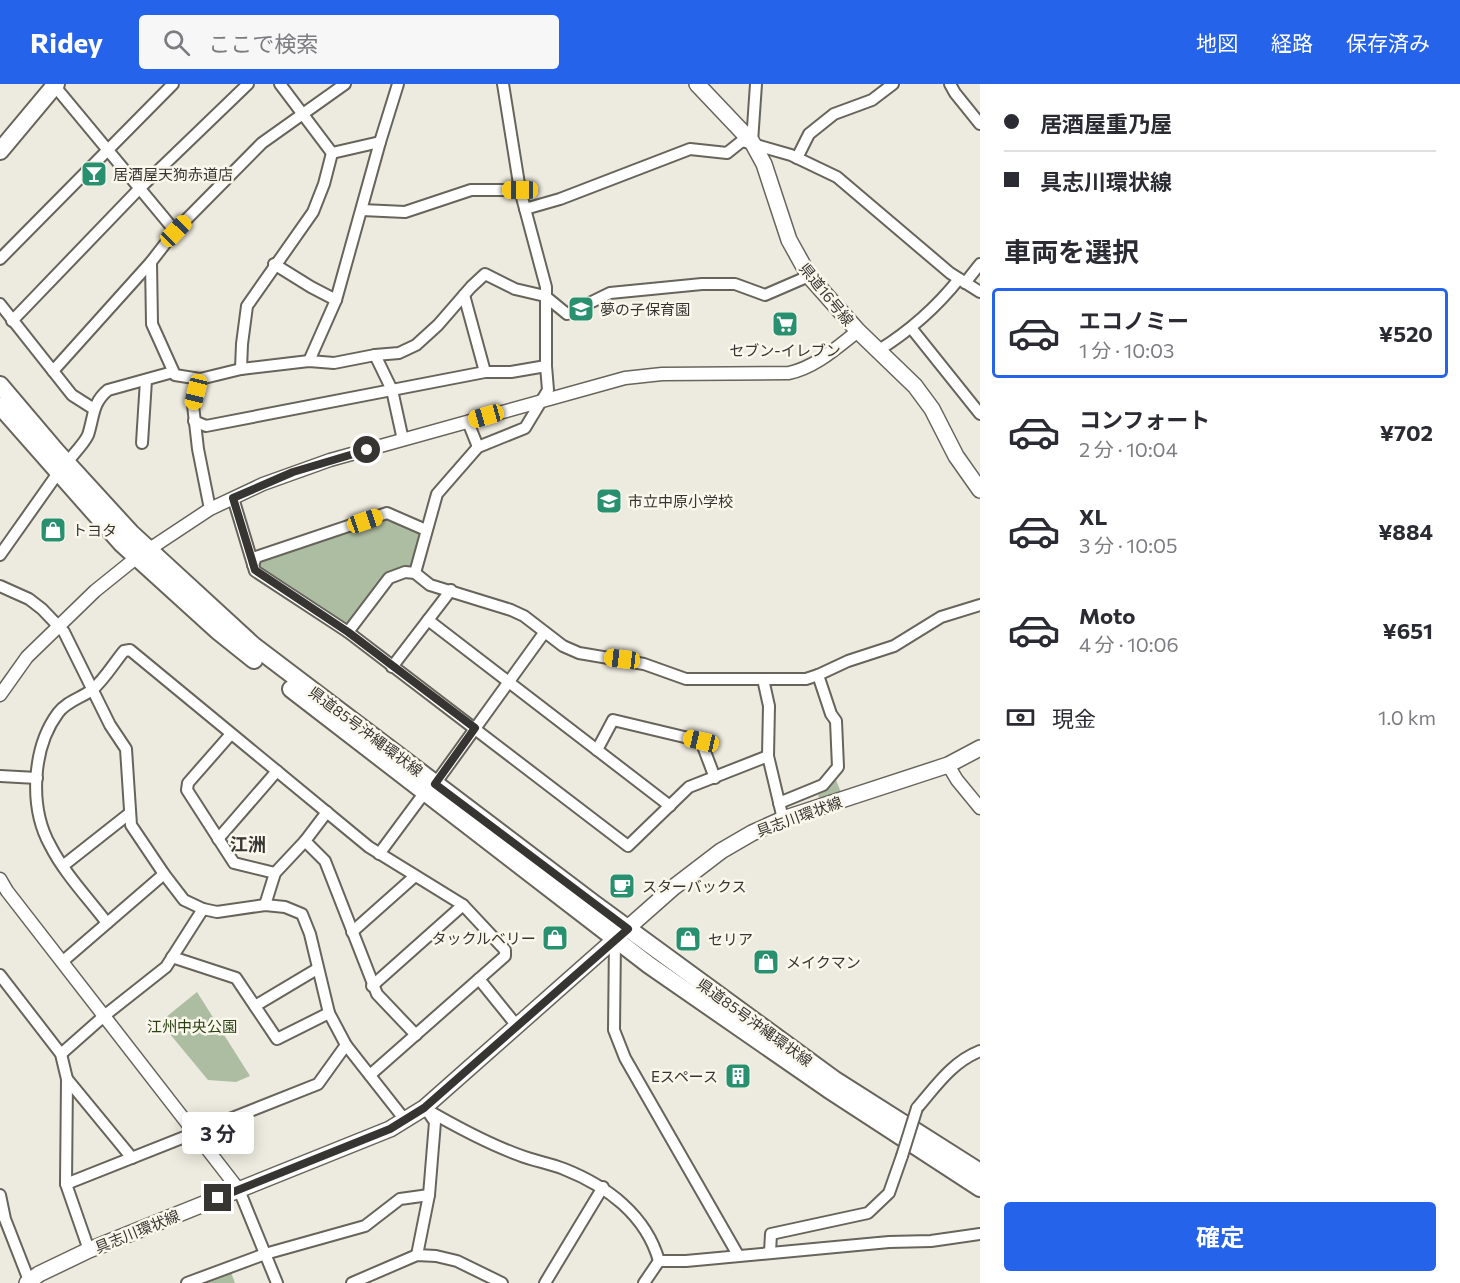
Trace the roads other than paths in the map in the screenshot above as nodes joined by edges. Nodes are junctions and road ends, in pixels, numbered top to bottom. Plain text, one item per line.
1 (173, 84) edge
2 (248, 84) edge
3 (279, 84) edge
4 (345, 84) edge
5 (398, 84) edge
6 (503, 84) edge
7 (697, 84) edge
8 (756, 84) edge
9 (893, 84) edge
10 (950, 84) edge
11 (55, 85) edge
12 (302, 116) junction
13 (980, 124) edge
14 (380, 142) junction
15 (753, 142) junction
16 (107, 149) junction
17 (0, 151) edge
18 (332, 153) junction
19 (797, 158) junction
20 (139, 189) junction
21 (520, 190) junction
22 (525, 208) junction
23 (362, 210) junction
24 (176, 231) junction
25 (0, 259) edge
26 (151, 262) junction
27 (274, 264) junction
28 (980, 264) edge
29 (809, 276) junction
30 (962, 281) junction
31 (980, 292) edge
32 (464, 295) junction
33 (545, 296) junction
34 (336, 300) junction
35 (0, 304) edge
36 (12, 321) junction
37 (912, 329) junction
38 (858, 331) junction
39 (879, 350) junction
40 (375, 355) junction
41 (309, 361) junction
42 (546, 366) junction
43 (241, 369) junction
44 (53, 371) junction
45 (173, 372) junction
46 (485, 372) junction
47 (200, 379) junction
48 (146, 380) junction
49 (0, 385) edge
50 (392, 390) junction
51 (540, 401) junction
52 (0, 406) edge
53 (94, 409) junction
54 (980, 414) edge
55 (194, 421) junction
56 (468, 422) junction
57 (403, 440) junction
58 (142, 443) dead end
59 (478, 447) junction
60 (62, 468) junction
61 (980, 490) edge
62 (233, 498) junction
63 (210, 509) junction
64 (426, 530) junction
65 (142, 554) junction
66 (0, 555) edge
67 (253, 566) junction
68 (415, 573) junction
69 (0, 586) edge
70 (451, 590) junction
71 (980, 605) edge
72 (428, 620) junction
73 (58, 625) junction
74 (348, 632) junction
75 (544, 633) junction
76 (392, 667) junction
77 (818, 675) junction
78 (763, 679) junction
79 (508, 682) junction
80 (93, 689) junction
81 (0, 695) edge
82 (475, 728) junction
83 (231, 734) junction
84 (980, 748) edge
85 (597, 750) junction
86 (768, 756) junction
87 (948, 765) junction
88 (277, 771) junction
89 (0, 776) edge
90 (37, 778) junction
91 (715, 778) junction
92 (430, 788) junction
93 (779, 803) junction
94 (670, 806) junction
95 (980, 808) edge
96 (327, 812) junction
97 (130, 813) junction
98 (783, 819) junction
99 (218, 839) junction
100 (305, 841) junction
101 (379, 854) junction
102 (64, 865) junction
103 (275, 873) junction
104 (164, 874) junction
105 (415, 876) junction
106 (0, 879) edge
107 (3, 893) edge
108 (265, 905) junction
109 (463, 905) junction
110 (203, 909) junction
111 (107, 923) junction
112 (352, 933) junction
113 (621, 934) junction
114 (172, 957) junction
115 (62, 962) junction
116 (317, 969) junction
117 (0, 975) edge
118 (479, 979) junction
119 (372, 986) junction
120 (255, 1006) junction
121 (329, 1013) junction
122 (104, 1016) junction
123 (517, 1026) junction
124 (416, 1035) junction
125 (346, 1046) junction
126 (980, 1050) edge
127 (61, 1054) junction
128 (370, 1075) junction
129 (66, 1079) junction
130 (424, 1108) junction
131 (405, 1120) junction
132 (195, 1134) junction
133 (132, 1158) junction
134 (980, 1172) edge
135 (66, 1184) junction
136 (603, 1187) junction
137 (980, 1188) edge
138 (239, 1190) junction
139 (429, 1195) junction
140 (0, 1196) edge
141 (2, 1220) edge
142 (980, 1234) edge
143 (89, 1250) junction
144 (770, 1252) junction
145 (265, 1254) junction
146 (417, 1255) junction
147 (738, 1255) junction
148 (660, 1261) junction
149 (29, 1282) edge
150 (187, 1283) edge
151 (277, 1283) edge
152 (352, 1283) edge
153 (502, 1283) edge
154 (545, 1283) edge
155 (644, 1283) edge

1 - 16 street
2 - 20 street
3 - 12 street
4 - 12 street
5 - 14 street
6 - 21 street
7 - 15 main road, 県道16号線
8 - 15 street
9 - 19 street
10 - 13 street
11 - 16 street
11 - 17 main road
12 - 18 street
12 - 24 street
14 - 18 street
14 - 23 street
15 - 19 street
15 - 22 street
15 - 29 main road, 県道16号線
16 - 20 street
16 - 25 street
18 - 27 street
19 - 30 street
20 - 24 street
20 - 36 street
21 - 22 street
21 - 23 street
22 - 33 street
23 - 34 street
24 - 26 street
26 - 44 street
26 - 45 street
27 - 34 street
27 - 43 street
28 - 30 street
29 - 33 street
29 - 38 main road, 県道16号線
30 - 31 street
30 - 37 street
32 - 33 street
32 - 40 street
32 - 46 street
33 - 42 street
34 - 41 street
35 - 36 street
36 - 44 street
37 - 39 street
37 - 54 street
38 - 39 main road, 県道16号線
38 - 51 street
39 - 61 main road, 県道16号線
40 - 41 street
40 - 50 street
41 - 43 street
42 - 46 street
42 - 51 street
43 - 47 street
44 - 53 street
45 - 47 street
45 - 48 street
46 - 50 street
47 - 55 street
48 - 53 street
48 - 58 street
49 - 60 main road, 県道85号沖縄環状線
50 - 55 street
50 - 57 street
51 - 56 street
51 - 59 street
52 - 60 main road, 県道85号沖縄環状線
53 - 60 street
55 - 63 street
56 - 57 street
56 - 59 street
57 - 62 street
59 - 64 street
60 - 65 main road, 県道85号沖縄環状線
60 - 66 street
62 - 63 street
62 - 67 street
63 - 65 street
64 - 67 street
64 - 68 street
65 - 73 street
65 - 92 main road, 県道85号沖縄環状線
67 - 74 street
68 - 70 street
68 - 74 street
69 - 73 street
70 - 72 street
70 - 75 street
71 - 77 street
72 - 76 street
72 - 79 street
73 - 80 street
73 - 81 street
74 - 76 street
75 - 78 street
75 - 79 street
76 - 82 street
77 - 78 street
77 - 93 street
78 - 86 street
79 - 82 street
79 - 85 street
80 - 83 street
80 - 90 street
80 - 97 street
82 - 92 street
82 - 94 street
83 - 88 street
83 - 99 street
84 - 87 main road, 具志川環状線
85 - 91 street
85 - 94 street
86 - 91 street
86 - 93 street
87 - 95 street
87 - 98 main road, 具志川環状線
88 - 96 street
88 - 99 street
89 - 90 street
90 - 102 street
91 - 94 street
92 - 101 street
92 - 113 main road, 県道85号沖縄環状線
93 - 98 street
96 - 100 street
96 - 101 street
97 - 102 street
97 - 104 street
98 - 113 main road, 具志川環状線
99 - 103 street
100 - 103 street
100 - 112 street
101 - 105 street
102 - 111 street
103 - 108 street
104 - 110 street
104 - 111 street
105 - 109 street
105 - 112 street
106 - 107 street
107 - 115 street
108 - 110 street
108 - 116 street
109 - 118 street
109 - 119 street
110 - 114 street
111 - 115 street
112 - 119 street
113 - 123 main road, 具志川環状線
113 - 134 main road, 県道85号沖縄環状線
113 - 137 main road, 県道85号沖縄環状線
113 - 147 street
114 - 120 street
114 - 122 street
115 - 122 street
116 - 120 street
116 - 121 street
117 - 127 street
118 - 123 street
118 - 124 street
119 - 124 street
120 - 121 street
121 - 125 street
122 - 127 street
122 - 132 street
123 - 130 main road, 具志川環状線
124 - 128 street
125 - 128 street
125 - 132 street
126 - 144 street, bridge
127 - 129 street
128 - 131 street
129 - 133 street
129 - 135 street
130 - 131 main road, 具志川環状線
130 - 136 street
130 - 139 street
131 - 138 main road, 具志川環状線
132 - 133 street
132 - 138 street
133 - 135 street
135 - 143 street
136 - 148 street
136 - 154 street
138 - 143 main road, 具志川環状線
138 - 145 street
139 - 145 street
139 - 146 street
140 - 141 street
141 - 149 street
142 - 144 street
143 - 149 main road, 具志川環状線
144 - 147 street
145 - 150 street
145 - 151 street
146 - 152 street
146 - 153 street
147 - 148 street
148 - 155 street

